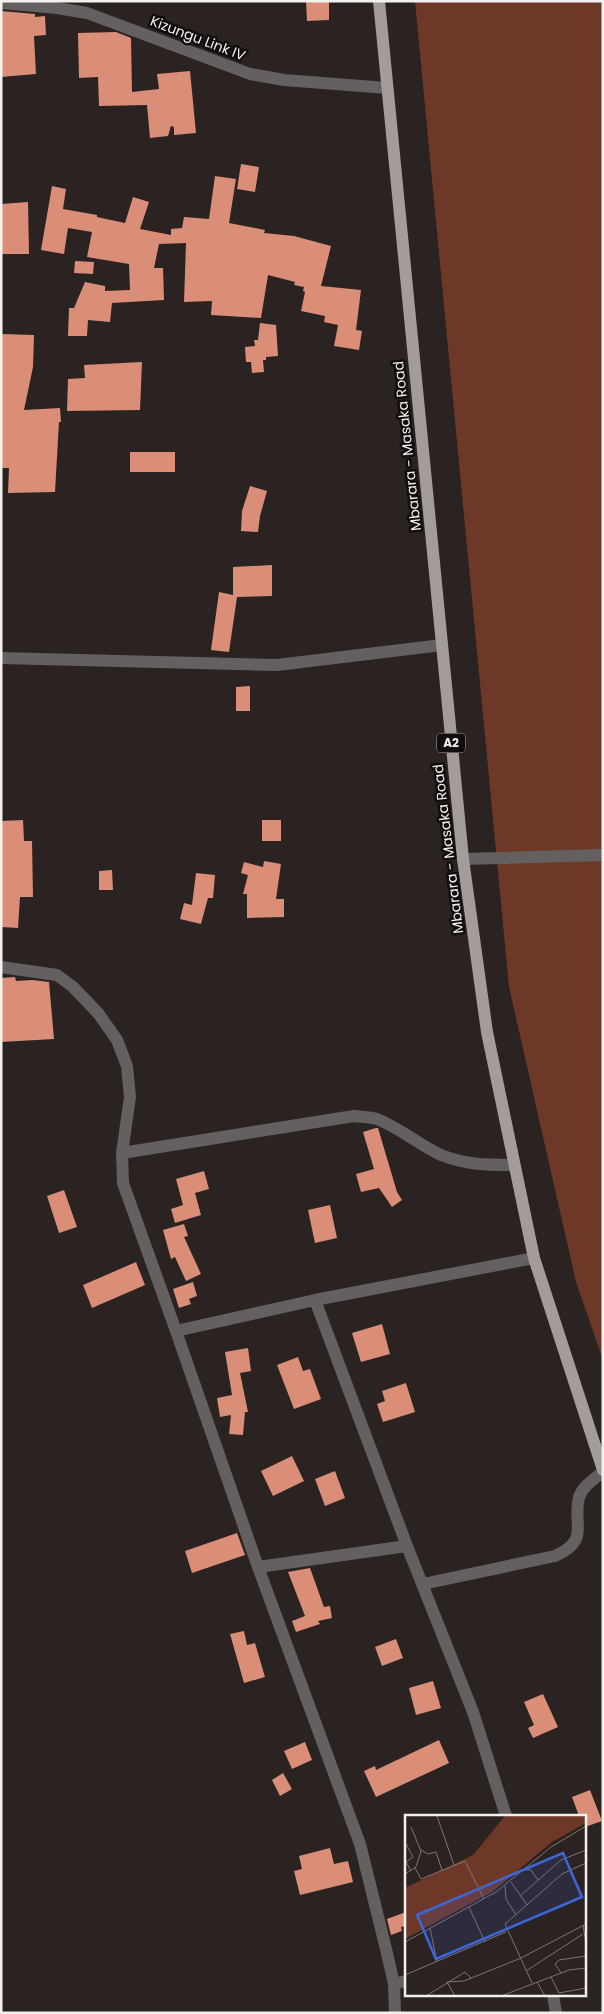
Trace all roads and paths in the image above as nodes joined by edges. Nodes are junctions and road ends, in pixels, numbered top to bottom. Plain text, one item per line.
1 (379, 1) edge
2 (1, 3) edge
3 (387, 88) junction
4 (442, 645) junction
5 (1, 658) edge
6 (603, 855) edge
7 (463, 859) junction
8 (1, 967) edge
9 (122, 1153) junction
10 (513, 1165) junction
11 (534, 1258) junction
12 (315, 1300) junction
13 (176, 1331) junction
14 (603, 1471) edge
15 (407, 1546) junction
16 (258, 1567) junction
17 (422, 1584) junction
18 (506, 1815) edge
19 (405, 1981) edge
20 (394, 1984) junction
21 (553, 1996) edge
22 (395, 2013) edge
23 (556, 2013) edge

1 - 3 main road, Mbarara - Masaka Road / A2
2 - 3 street, Kizungu Link IV
3 - 4 main road, Mbarara - Masaka Road / A2
4 - 5 street
4 - 7 main road, Mbarara - Masaka Road / A2
6 - 7 street
7 - 10 main road, Mbarara - Masaka Road / A2
8 - 9 street
9 - 10 street
9 - 13 street
10 - 11 main road, Mbarara - Masaka Road / A2
11 - 12 street
11 - 14 main road, Mbarara - Masaka Road / A2
12 - 13 street
12 - 15 street
13 - 16 street
14 - 17 street
15 - 16 street
15 - 17 street
16 - 20 street
17 - 18 street
19 - 20 street
20 - 22 street
21 - 23 street

